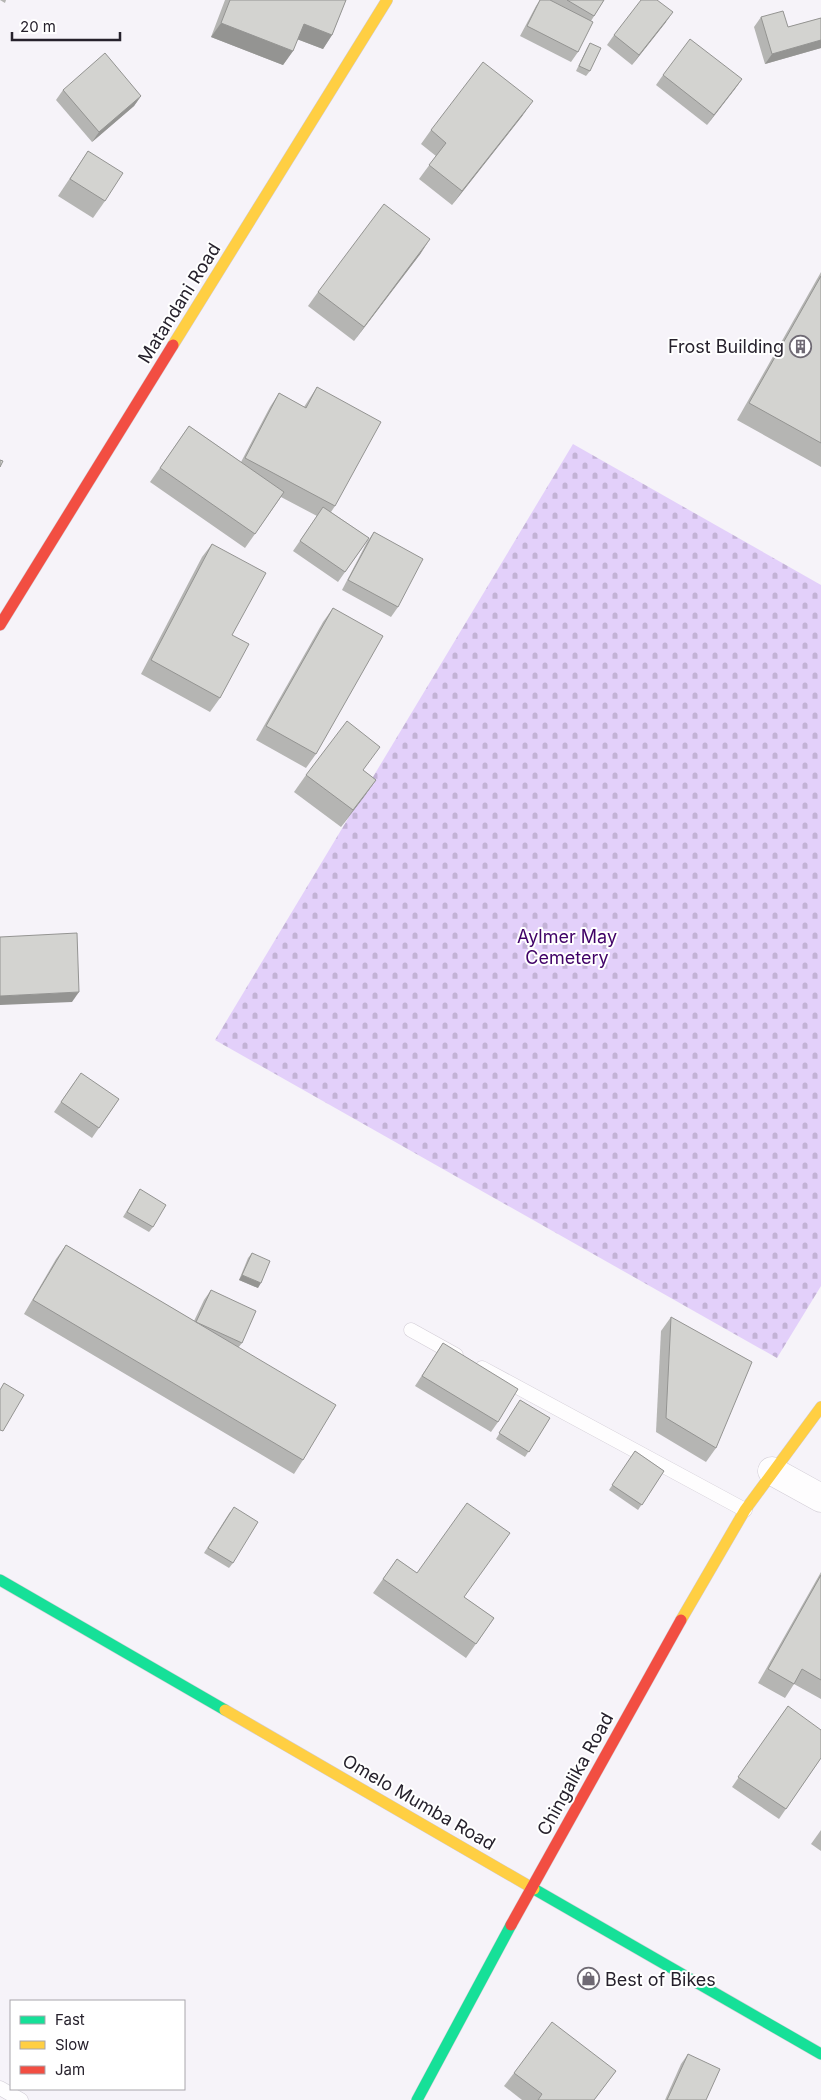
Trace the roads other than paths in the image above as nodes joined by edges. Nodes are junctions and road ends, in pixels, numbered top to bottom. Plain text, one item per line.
1 (387, 0) edge
2 (0, 625) edge
3 (411, 1330) dead end
4 (821, 1407) edge
5 (772, 1471) junction
6 (821, 1498) edge
7 (745, 1510) junction
8 (0, 1580) edge
9 (531, 1886) junction
10 (821, 2054) edge
11 (0, 2088) edge
12 (21, 2100) edge
13 (417, 2100) edge

1 - 2 street, Matandani Road
3 - 7 lane
4 - 5 street, Chingalika Road
5 - 6 street
5 - 7 street, Chingalika Road
7 - 9 street, Chingalika Road
8 - 9 street, Omelo Mumba Road
9 - 10 street, Omelo Mumba Road
9 - 13 street, Chingalika Road
11 - 12 lane

